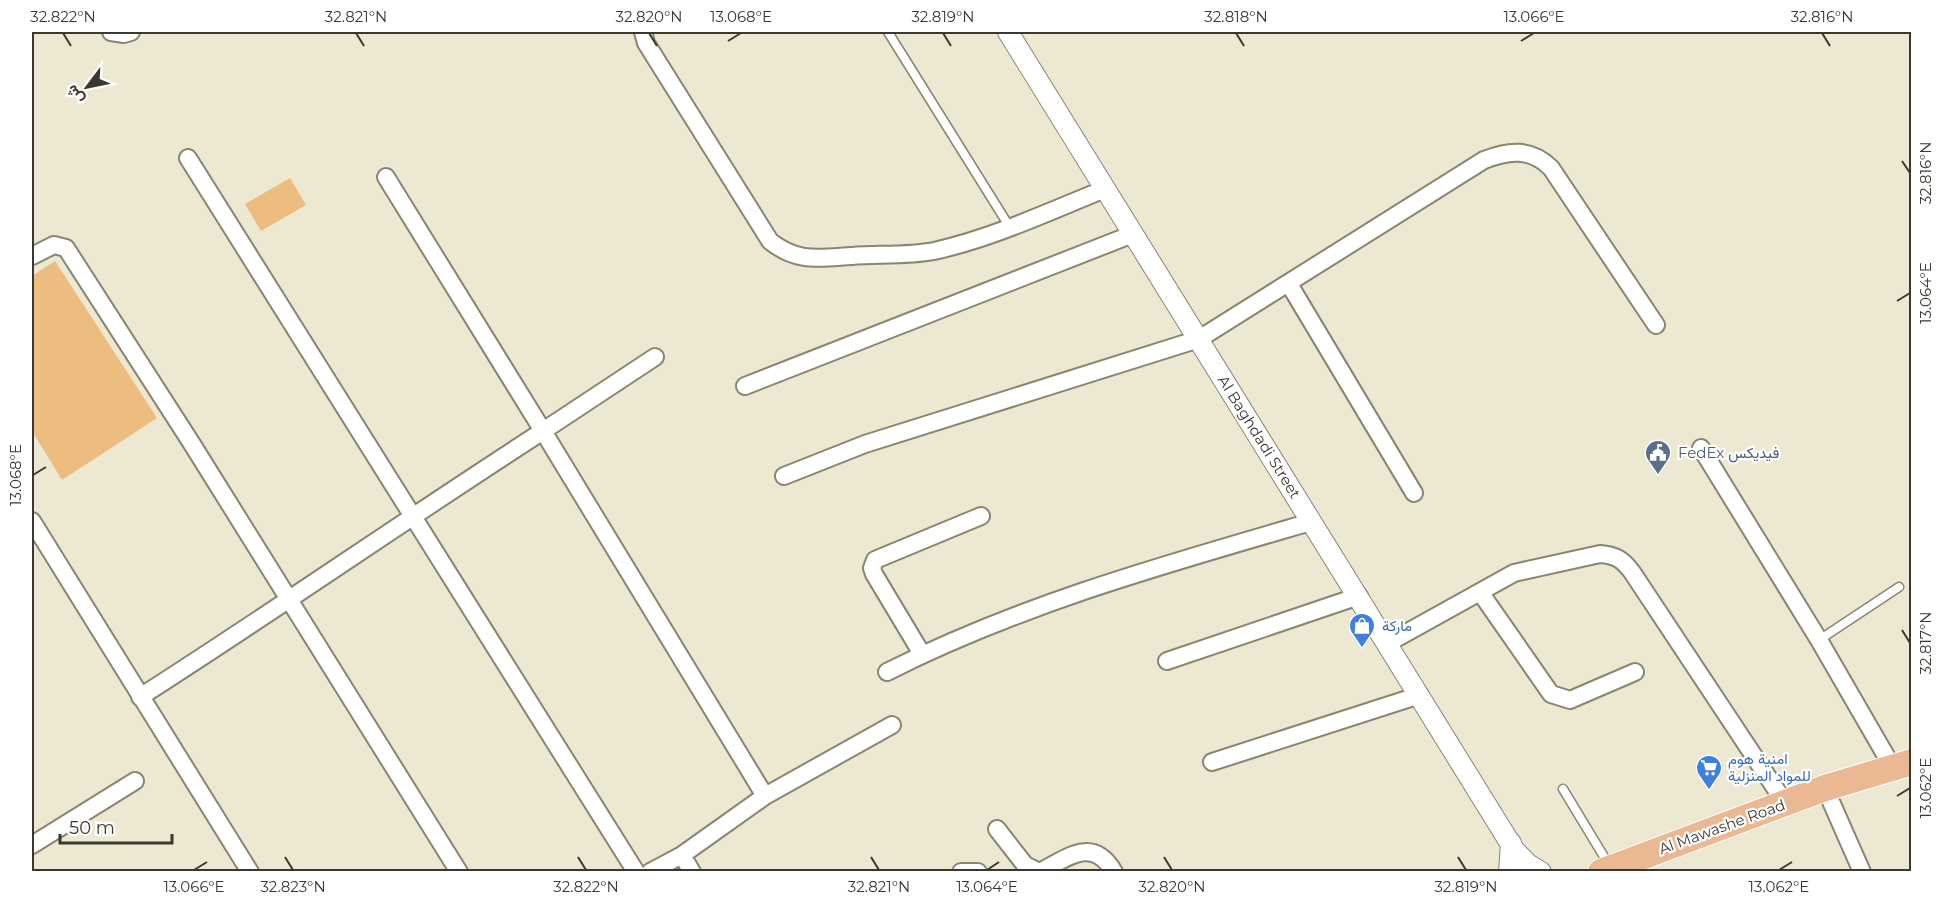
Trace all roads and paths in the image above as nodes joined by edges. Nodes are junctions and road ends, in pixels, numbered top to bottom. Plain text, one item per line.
1 (111, 32) edge
2 (130, 32) edge
3 (643, 32) edge
4 (888, 32) edge
5 (1008, 32) edge
6 (188, 158) dead end
7 (386, 177) dead end
8 (1106, 189) junction
9 (1009, 226) junction
10 (1133, 234) junction
11 (32, 256) edge
12 (1289, 284) junction
13 (1656, 325) dead end
14 (1199, 339) junction
15 (655, 357) dead end
16 (745, 386) dead end
17 (543, 431) junction
18 (1701, 448) dead end
19 (784, 477) dead end
20 (1414, 493) dead end
21 (413, 515) junction
22 (981, 516) dead end
23 (1311, 522) junction
24 (34, 529) edge
25 (1899, 587) dead end
26 (1480, 592) junction
27 (1359, 596) junction
28 (290, 601) junction
29 (1819, 640) junction
30 (1388, 643) junction
31 (922, 654) junction
32 (1167, 662) dead end
33 (887, 672) dead end
34 (1635, 672) dead end
35 (1420, 696) junction
36 (140, 697) junction
37 (892, 725) dead end
38 (1212, 762) dead end
39 (1902, 765) edge
40 (135, 780) dead end
41 (1825, 788) junction
42 (1563, 789) dead end
43 (765, 796) junction
44 (1785, 803) junction
45 (996, 829) dead end
46 (1511, 843) junction
47 (32, 845) edge
48 (682, 855) junction
49 (1606, 870) edge
50 (250, 872) edge
51 (459, 872) edge
52 (636, 872) edge
53 (650, 872) edge
54 (692, 872) edge
55 (961, 872) edge
56 (978, 872) edge
57 (1039, 872) edge
58 (1114, 872) edge
59 (1509, 872) edge
60 (1541, 872) edge
61 (1862, 872) edge

1 - 2 street
3 - 9 street
4 - 9 lane
5 - 8 street, Al Baghdadi Street
6 - 21 street
7 - 17 street
8 - 9 street
8 - 10 street, Al Baghdadi Street
10 - 14 street, Al Baghdadi Street
10 - 16 street
11 - 28 street
12 - 13 street
12 - 14 street
12 - 20 street
14 - 19 street
14 - 23 street, Al Baghdadi Street
15 - 17 street
17 - 21 street
17 - 43 street
18 - 29 street
21 - 28 street
21 - 52 street
22 - 31 street
23 - 27 street, Al Baghdadi Street
23 - 31 street
24 - 36 street
25 - 29 lane
26 - 30 street
26 - 34 street
26 - 44 street
27 - 30 street, Al Baghdadi Street
27 - 32 street
28 - 36 street
28 - 51 street
29 - 39 street
30 - 35 street, Al Baghdadi Street
31 - 33 street
35 - 38 street
35 - 46 street, Al Baghdadi Street
36 - 50 street
37 - 43 street
39 - 41 main road, Al Mawashe Road
40 - 47 street
41 - 44 main road, Al Mawashe Road
41 - 61 street
42 - 49 lane
43 - 48 street
44 - 49 main road, Al Mawashe Road
45 - 57 street
46 - 59 street
46 - 60 street, Al Baghdadi Street
48 - 53 street
48 - 54 street
55 - 56 street
57 - 58 street

